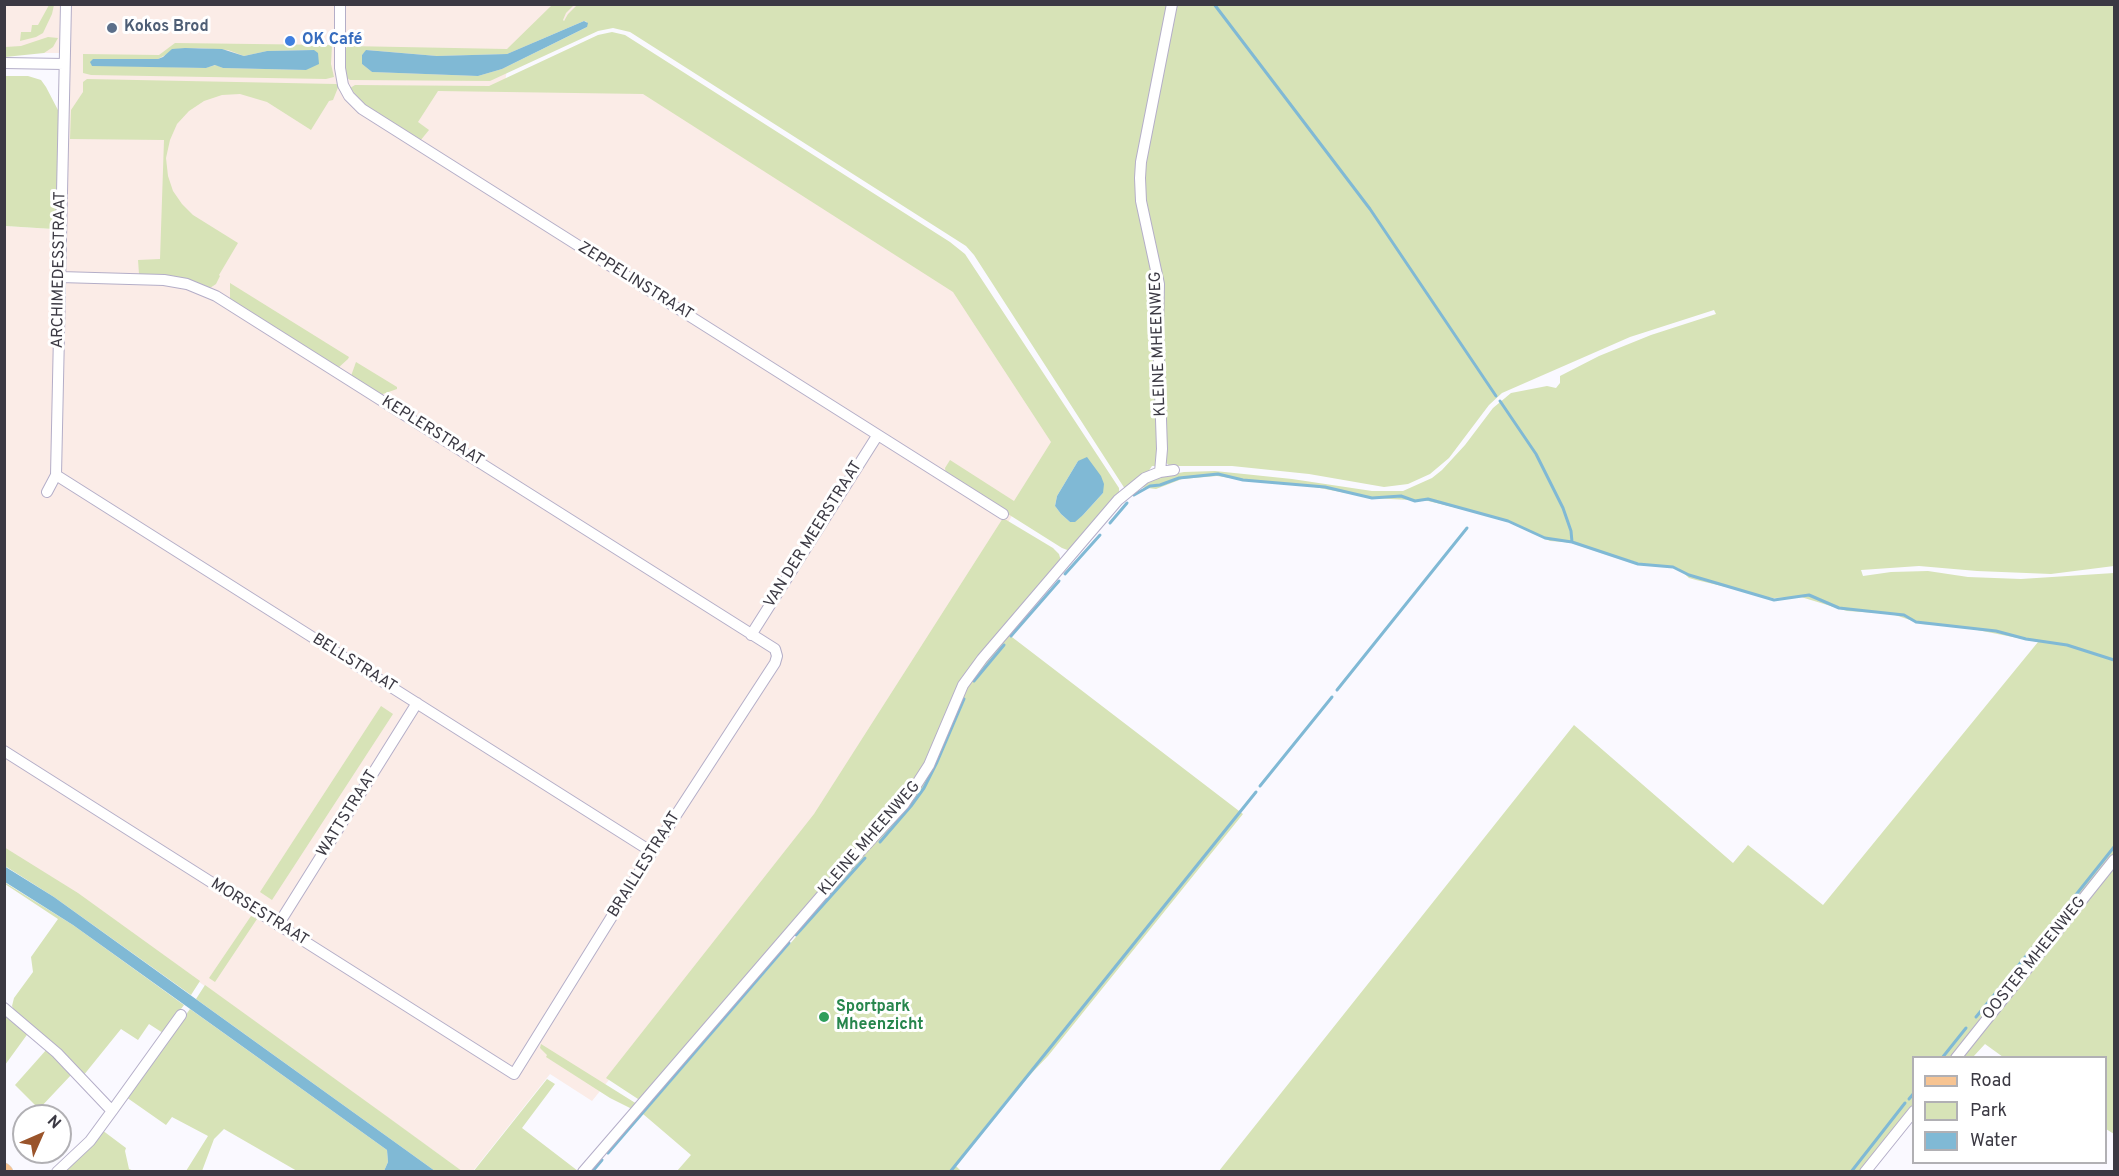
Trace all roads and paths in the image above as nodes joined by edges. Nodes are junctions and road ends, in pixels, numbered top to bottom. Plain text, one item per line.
1 (66, 4) edge
2 (340, 4) edge
3 (1172, 4) edge
4 (4, 63) edge
5 (64, 64) junction
6 (60, 277) junction
7 (876, 436) junction
8 (1174, 470) dead end
9 (1160, 472) junction
10 (56, 475) junction
11 (47, 492) dead end
12 (1003, 514) dead end
13 (751, 634) junction
14 (777, 656) joint
15 (417, 704) junction
16 (4, 751) edge
17 (652, 852) junction
18 (2115, 860) edge
19 (278, 925) junction
20 (4, 1008) edge
21 (180, 1015) dead end
22 (1958, 1056) edge
23 (514, 1074) joint
24 (112, 1111) junction
25 (1912, 1113) edge
26 (57, 1172) edge
27 (583, 1172) edge
28 (1865, 1172) edge

1 - 5 street, ARCHIMEDESSTRAAT
2 - 7 street, ZEPPELINSTRAAT
3 - 9 street, KLEINE MHEENWEG
4 - 5 street
5 - 6 street, ARCHIMEDESSTRAAT
6 - 10 street, ARCHIMEDESSTRAAT
6 - 13 street, KEPLERSTRAAT
7 - 12 street, ZEPPELINSTRAAT
7 - 13 street, VAN DER MEERSTRAAT
8 - 9 street, KLEINE MHEENWEG
9 - 27 street, KLEINE MHEENWEG
10 - 11 street
10 - 15 street, BELLSTRAAT
13 - 14 street, KEPLERSTRAAT
14 - 17 street, BRAILLESTRAAT
15 - 17 street, BELLSTRAAT
15 - 19 street, WATTSTRAAT
16 - 19 street, MORSESTRAAT
17 - 23 street, BRAILLESTRAAT
18 - 22 street, OOSTER MHEENWEG
19 - 23 street, MORSESTRAAT
20 - 24 street
21 - 24 street
24 - 26 street
25 - 28 street

